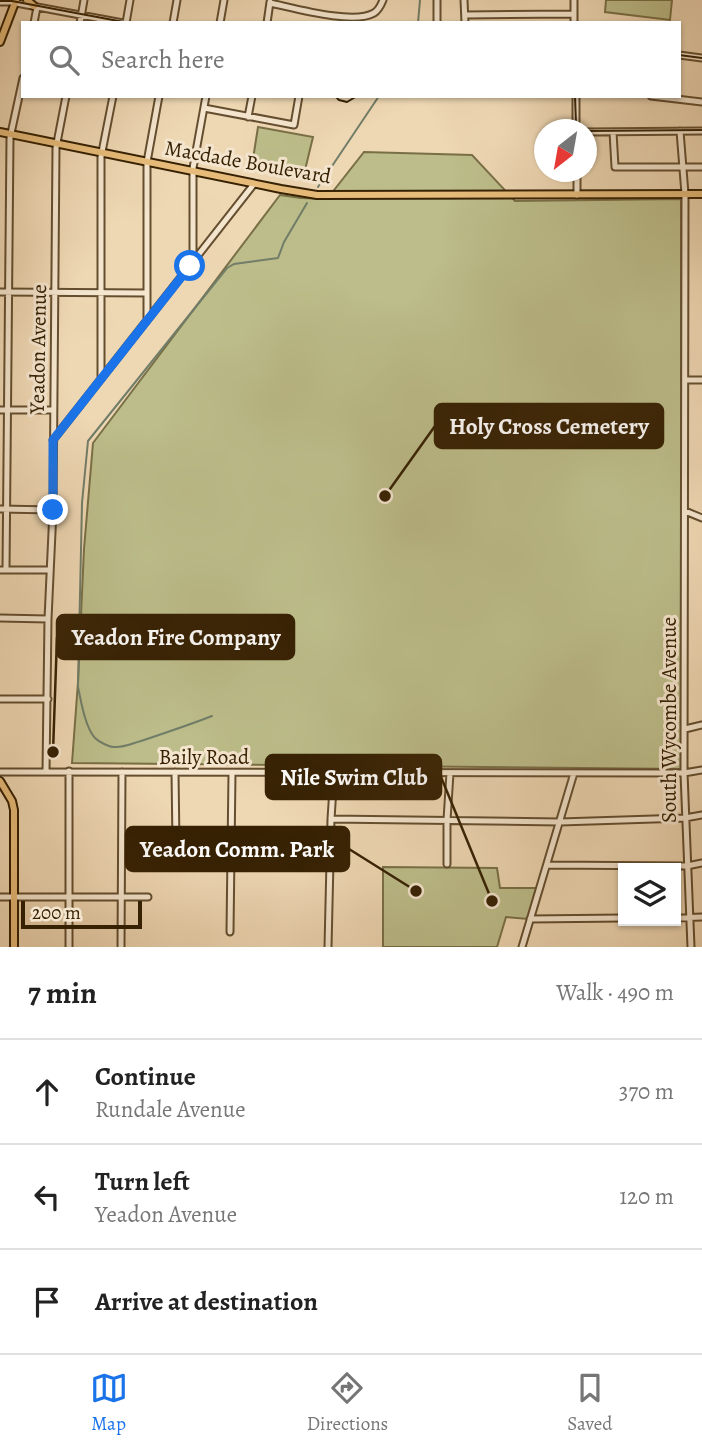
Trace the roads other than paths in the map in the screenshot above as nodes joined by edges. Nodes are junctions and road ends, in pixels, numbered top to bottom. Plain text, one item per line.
1 (27, 0) edge
2 (84, 0) edge
3 (130, 0) edge
4 (177, 0) edge
5 (224, 0) edge
6 (383, 0) edge
7 (437, 0) edge
8 (464, 0) edge
9 (573, 0) edge
10 (0, 2) edge
11 (16, 2) edge
12 (270, 2) edge
13 (35, 7) junction
14 (574, 14) junction
15 (81, 15) junction
16 (465, 15) junction
17 (357, 20) edge
18 (34, 21) edge
19 (80, 21) edge
20 (113, 21) edge
21 (125, 21) edge
22 (173, 21) edge
23 (220, 21) edge
24 (267, 21) edge
25 (437, 21) edge
26 (465, 21) edge
27 (574, 21) edge
28 (0, 42) edge
29 (681, 55) edge
30 (702, 58) edge
31 (21, 88) edge
32 (66, 98) edge
33 (113, 98) edge
34 (159, 98) edge
35 (206, 98) edge
36 (252, 98) edge
37 (299, 98) edge
38 (576, 98) edge
39 (668, 98) edge
40 (702, 102) edge
41 (204, 108) junction
42 (248, 117) junction
43 (576, 119) edge
44 (680, 131) junction
45 (702, 131) edge
46 (0, 132) edge
47 (597, 132) edge
48 (613, 132) junction
49 (11, 135) junction
50 (57, 144) junction
51 (102, 153) junction
52 (147, 162) junction
53 (682, 167) junction
54 (702, 167) edge
55 (193, 172) junction
56 (577, 182) edge
57 (254, 184) junction
58 (685, 194) junction
59 (702, 194) edge
60 (577, 195) junction
61 (192, 263) junction
62 (0, 292) edge
63 (9, 292) junction
64 (55, 292) junction
65 (100, 292) junction
66 (146, 293) junction
67 (147, 321) junction
68 (100, 360) junction
69 (114, 363) junction
70 (100, 380) junction
71 (685, 380) junction
72 (702, 380) edge
73 (4, 410) edge
74 (53, 410) junction
75 (53, 419) junction
76 (66, 424) junction
77 (53, 440) junction
78 (0, 509) edge
79 (8, 509) junction
80 (53, 510) junction
81 (685, 511) junction
82 (702, 518) edge
83 (3, 570) edge
84 (50, 570) junction
85 (0, 618) edge
86 (48, 618) junction
87 (0, 699) edge
88 (48, 699) junction
89 (702, 725) edge
90 (685, 729) junction
91 (702, 770) edge
92 (69, 771) junction
93 (0, 772) edge
94 (46, 772) junction
95 (122, 772) junction
96 (175, 772) junction
97 (232, 773) junction
98 (334, 773) junction
99 (450, 773) junction
100 (574, 773) junction
101 (684, 773) junction
102 (0, 781) edge
103 (702, 815) edge
104 (685, 818) junction
105 (331, 819) junction
106 (447, 820) junction
107 (560, 822) junction
108 (176, 844) dead end
109 (702, 863) edge
110 (447, 864) dead end
111 (547, 865) junction
112 (687, 866) junction
113 (0, 897) edge
114 (14, 897) junction
115 (121, 897) junction
116 (148, 897) dead end
117 (69, 898) junction
118 (618, 918) edge
119 (681, 918) edge
120 (690, 918) junction
121 (702, 918) edge
122 (530, 919) junction
123 (230, 932) dead end
124 (14, 947) edge
125 (69, 947) edge
126 (121, 947) edge
127 (328, 947) edge
128 (522, 947) edge
129 (691, 947) edge

1 - 13 main road
2 - 15 street
3 - 21 street
4 - 22 street
5 - 23 street
6 - 17 street
7 - 25 street
8 - 16 street
9 - 14 street
10 - 11 street
11 - 13 street
11 - 28 main road
12 - 17 street
12 - 24 street
13 - 15 street
13 - 18 street
14 - 16 street
14 - 27 street
15 - 19 street
15 - 20 street
16 - 26 street
29 - 30 street
31 - 49 street
32 - 50 street, Yeadon Avenue
33 - 51 street
34 - 52 street
35 - 41 street
36 - 42 street
37 - 42 street
38 - 43 street
39 - 40 street
41 - 42 street
41 - 55 street
44 - 45 street
44 - 48 street
44 - 53 street, South Wycombe Avenue
46 - 49 main road, Macdade Boulevard
47 - 48 street
48 - 53 street
49 - 50 main road, Macdade Boulevard
49 - 63 street
50 - 51 main road, Macdade Boulevard
50 - 64 street, Yeadon Avenue
51 - 52 main road, Macdade Boulevard
51 - 65 street
52 - 55 main road, Macdade Boulevard
52 - 66 street
53 - 54 street
53 - 58 street, South Wycombe Avenue
55 - 57 main road, Macdade Boulevard
55 - 61 street
56 - 60 street
57 - 60 main road, Macdade Boulevard
57 - 61 street
58 - 59 main road, Macdade Boulevard
58 - 60 main road, Macdade Boulevard
58 - 71 street, South Wycombe Avenue
61 - 67 street
62 - 63 street
63 - 64 street
63 - 73 street
64 - 65 street
64 - 74 street, Yeadon Avenue
65 - 66 street
65 - 68 street
66 - 67 street
67 - 69 street
68 - 69 street
68 - 70 street
69 - 70 street
70 - 76 street
71 - 72 street
71 - 81 street, South Wycombe Avenue
73 - 74 street
73 - 79 street
74 - 75 street, Yeadon Avenue
75 - 76 street
75 - 77 street, Yeadon Avenue
76 - 77 street
77 - 80 street, Yeadon Avenue
78 - 79 street
79 - 80 street
79 - 83 street
80 - 84 street, Yeadon Avenue
81 - 82 street
81 - 90 street, South Wycombe Avenue
83 - 84 street
84 - 86 street, Yeadon Avenue
85 - 86 street
86 - 88 street, Yeadon Avenue
87 - 88 street
88 - 94 street, Yeadon Avenue
89 - 90 street
90 - 101 street, South Wycombe Avenue
91 - 101 street, Baily Road
92 - 94 street, Baily Road
92 - 95 street, Baily Road
92 - 117 street
93 - 94 street, Baily Road
95 - 96 street, Baily Road
95 - 115 street
96 - 97 street, Baily Road
96 - 108 street
97 - 98 street, Baily Road
97 - 123 street
98 - 99 street, Baily Road
98 - 105 street
99 - 100 street, Baily Road
99 - 106 street
100 - 101 street, Baily Road
100 - 107 street
101 - 104 street, South Wycombe Avenue
102 - 114 main road
103 - 104 street
104 - 107 street
104 - 112 street, South Wycombe Avenue
105 - 106 street
105 - 127 street
106 - 107 street
106 - 110 street
107 - 111 street
109 - 112 street
111 - 112 street
111 - 122 street
112 - 120 street, South Wycombe Avenue
113 - 114 street
114 - 117 street
114 - 124 main road
115 - 116 street
115 - 117 street
115 - 126 street
117 - 125 street
118 - 122 street
119 - 120 street
120 - 121 street
120 - 129 street, South Wycombe Avenue
122 - 128 street

